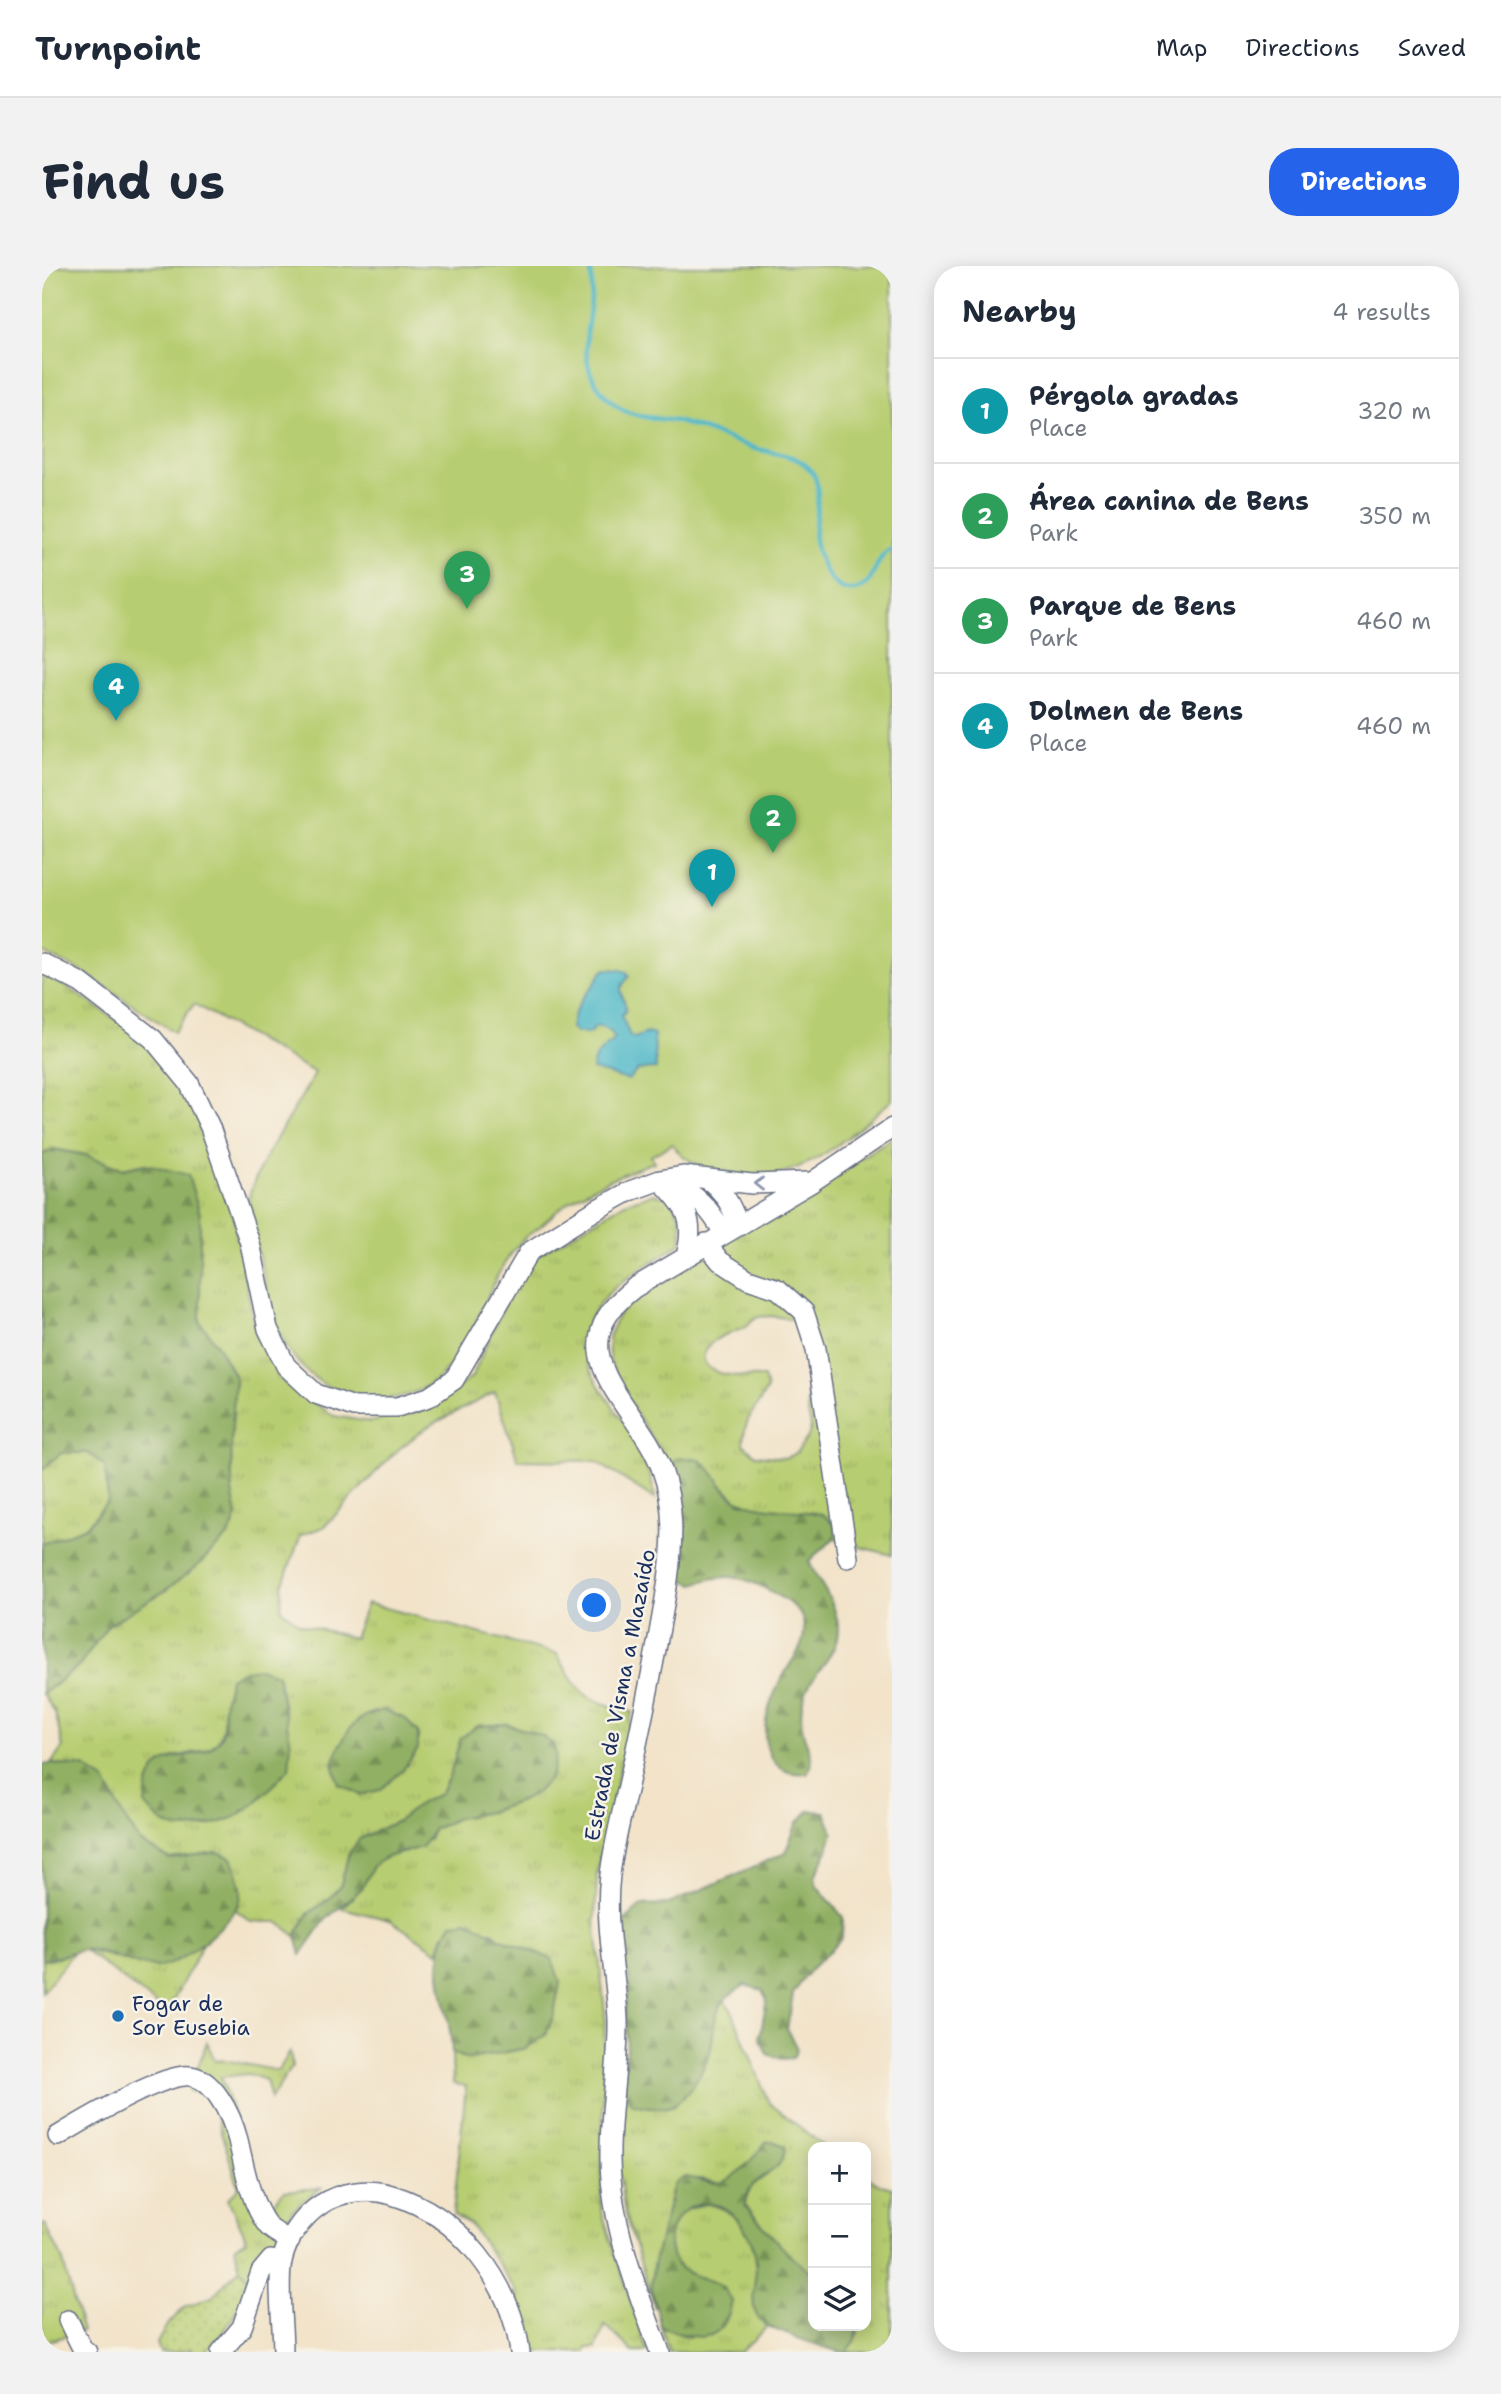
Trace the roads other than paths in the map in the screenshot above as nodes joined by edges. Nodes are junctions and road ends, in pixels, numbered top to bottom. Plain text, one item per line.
1 (42, 963) edge
2 (891, 1128) edge
3 (706, 1178) junction
4 (660, 1180) junction
5 (812, 1182) junction
6 (731, 1228) junction
7 (706, 1244) junction
8 (686, 1256) junction
9 (848, 1558) dead end
10 (58, 2136) dead end
11 (290, 2241) junction
12 (282, 2262) junction
13 (68, 2320) dead end
14 (87, 2352) edge
15 (221, 2352) edge
16 (283, 2352) edge
17 (520, 2352) edge
18 (660, 2352) edge

1 - 4 street
2 - 5 street, Estrada de Visma a Mazaído
3 - 4 street
5 -> 3 street
3 - 6 street
4 - 6 street
4 - 8 street
5 - 6 street, Estrada de Visma a Mazaído
6 - 7 street, Estrada de Visma a Mazaído
7 - 8 street, Estrada de Visma a Mazaído
7 - 9 street
8 - 18 street, Estrada de Visma a Mazaído
10 - 11 street
11 - 12 street
11 - 17 street
12 - 15 street
12 - 16 street
13 - 14 street

